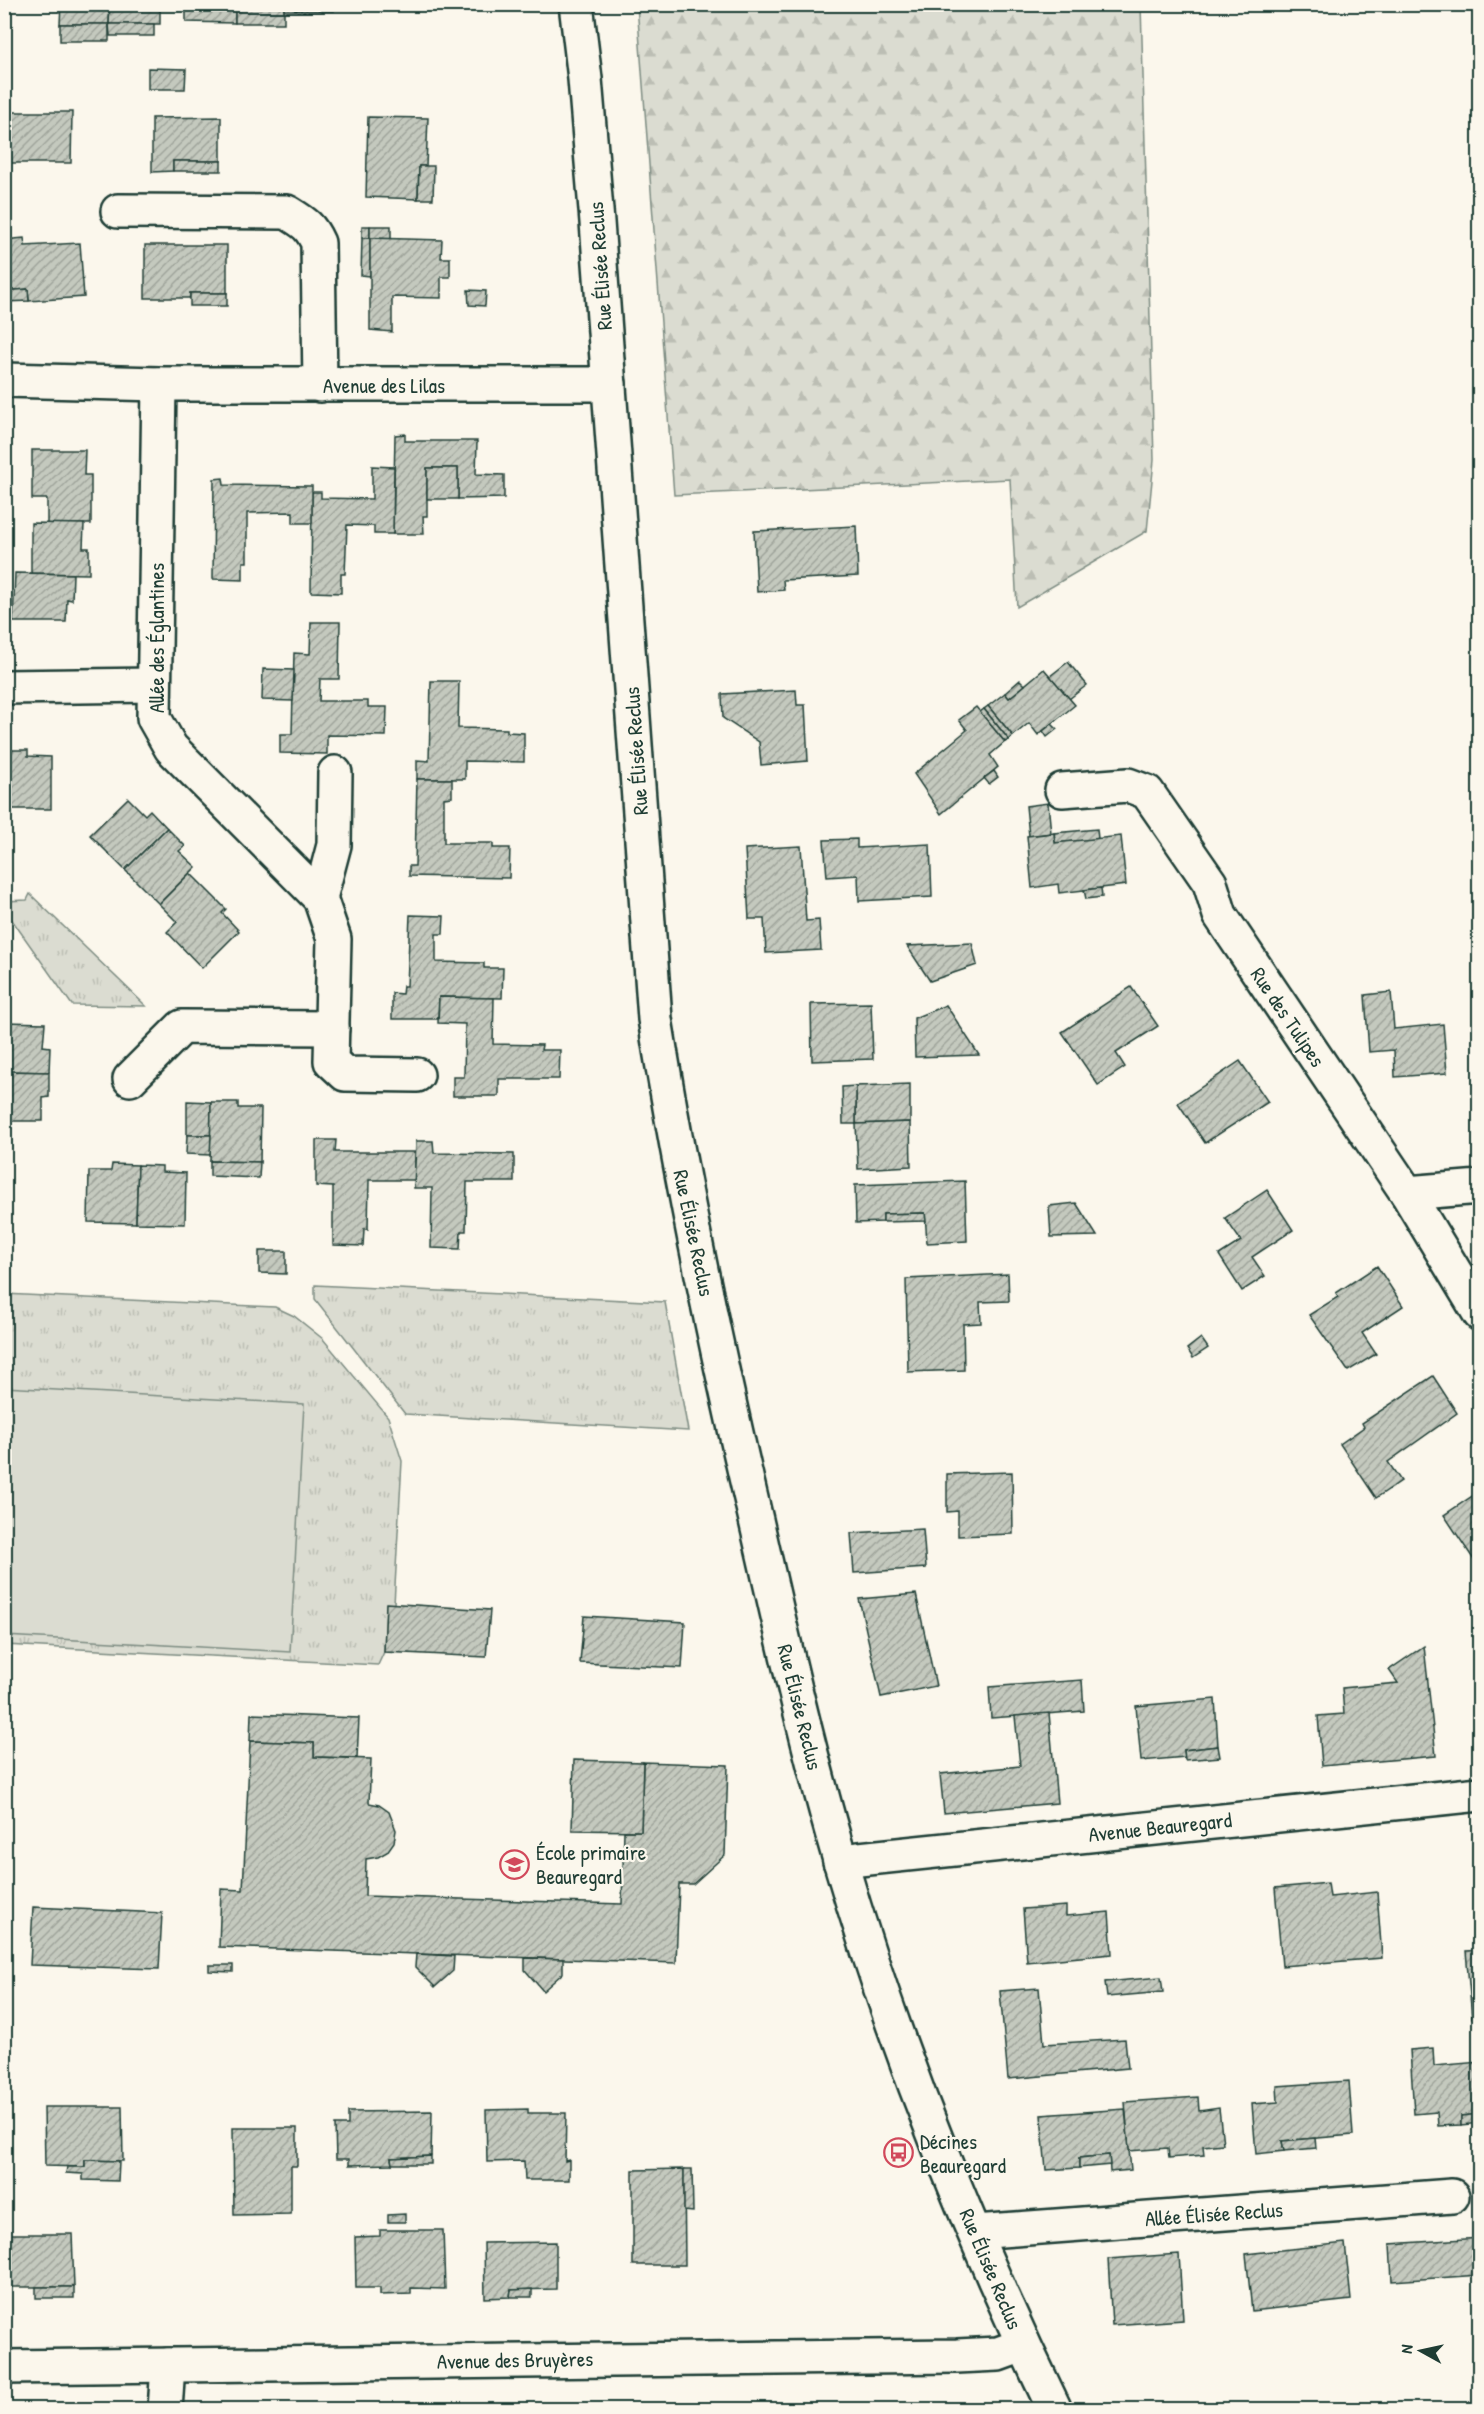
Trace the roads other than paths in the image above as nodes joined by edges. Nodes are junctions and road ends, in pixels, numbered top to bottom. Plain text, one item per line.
1 (576, 4) edge
2 (118, 211) dead end
3 (4, 380) edge
4 (159, 384) junction
5 (609, 384) junction
6 (320, 385) junction
7 (154, 686) junction
8 (4, 687) edge
9 (335, 773) dead end
10 (1062, 790) dead end
11 (320, 898) junction
12 (332, 1028) junction
13 (417, 1075) dead end
14 (130, 1079) dead end
15 (1479, 1187) edge
16 (1407, 1193) junction
17 (1479, 1314) edge
18 (1479, 1794) edge
19 (840, 1861) junction
20 (1452, 2196) dead end
21 (975, 2232) junction
22 (1023, 2345) junction
23 (168, 2365) junction
24 (4, 2367) edge
25 (165, 2409) edge
26 (1055, 2409) edge

1 - 5 street, Rue Élisée Reclus
2 - 6 street
3 - 4 street, Avenue des Lilas
4 - 6 street, Avenue des Lilas
4 - 7 street, Allée des Églantines
5 - 6 street, Avenue des Lilas
5 - 19 street, Rue Élisée Reclus
7 - 8 street
7 - 11 street, Allée des Églantines
9 - 11 street
10 - 16 street, Rue des Tulipes
11 - 12 street, Allée des Églantines
12 - 13 street, Allée des Églantines
12 - 14 street
15 - 16 street
16 - 17 street, Rue des Tulipes
18 - 19 street, Avenue Beauregard
19 - 21 street, Rue Élisée Reclus
20 - 21 street, Allée Élisée Reclus
21 - 22 street, Rue Élisée Reclus
22 - 23 street, Avenue des Bruyères
22 - 26 street, Rue Élisée Reclus
23 - 24 street, Avenue des Bruyères
23 - 25 street

